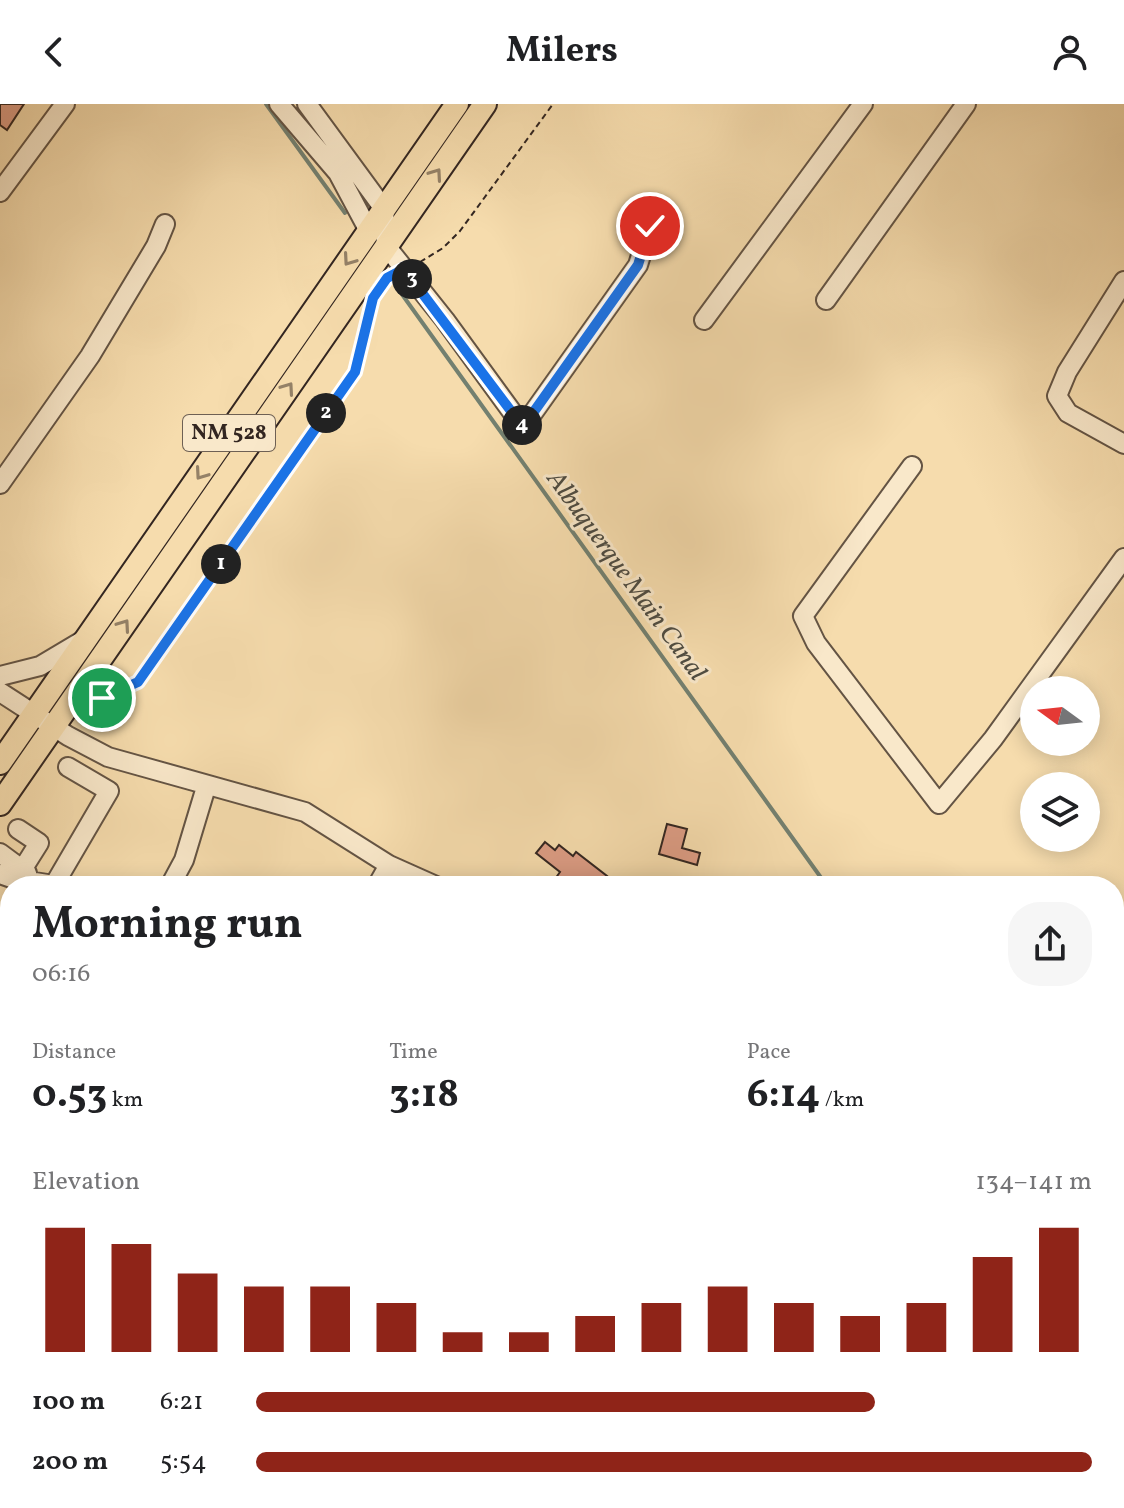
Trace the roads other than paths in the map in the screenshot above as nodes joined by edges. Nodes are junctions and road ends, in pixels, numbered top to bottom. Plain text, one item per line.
1 (65, 104) edge
2 (279, 104) edge
3 (307, 104) edge
4 (457, 104) edge
5 (485, 104) edge
6 (863, 104) edge
7 (966, 104) edge
8 (0, 192) edge
9 (384, 209) junction
10 (165, 224) dead end
11 (650, 226) dead end
12 (369, 231) junction
13 (386, 246) junction
14 (1124, 281) edge
15 (826, 300) dead end
16 (704, 320) dead end
17 (290, 344) junction
18 (310, 356) junction
19 (1124, 444) edge
20 (912, 466) dead end
21 (0, 484) edge
22 (1124, 558) edge
23 (87, 637) junction
24 (0, 676) edge
25 (0, 692) edge
26 (43, 721) junction
27 (99, 753) junction
28 (120, 761) junction
29 (0, 763) edge
30 (68, 767) dead end
31 (86, 778) junction
32 (206, 787) junction
33 (109, 791) junction
34 (0, 804) edge
35 (18, 829) dead end
36 (0, 853) edge
37 (389, 865) junction
38 (12, 876) edge
39 (14, 876) edge
40 (59, 876) edge
41 (175, 876) edge
42 (383, 876) edge
43 (414, 876) edge

1 - 8 street
2 - 12 street
3 - 9 street
4 - 9 main road, NM 528
13 -> 5 main road, NM 528
6 - 16 street
7 - 15 street
9 - 12 main road, NM 528
9 - 13 street
10 - 21 street
11 - 13 street
12 -> 17 main road, NM 528
13 - 18 main road, NM 528
14 - 19 street
17 - 18 street
17 -> 23 main road, NM 528
26 -> 18 main road, NM 528
20 - 22 street
23 - 24 street
23 - 26 main road, NM 528
25 - 26 street
26 - 27 street
26 - 29 main road, NM 528
26 - 34 main road, NM 528
27 - 28 street
27 - 31 street
28 - 32 street
28 - 33 street
30 - 31 street
31 - 33 street
32 - 37 street
32 - 41 street
33 - 40 street
35 - 39 street
36 - 38 street
37 - 42 street
37 - 43 street

